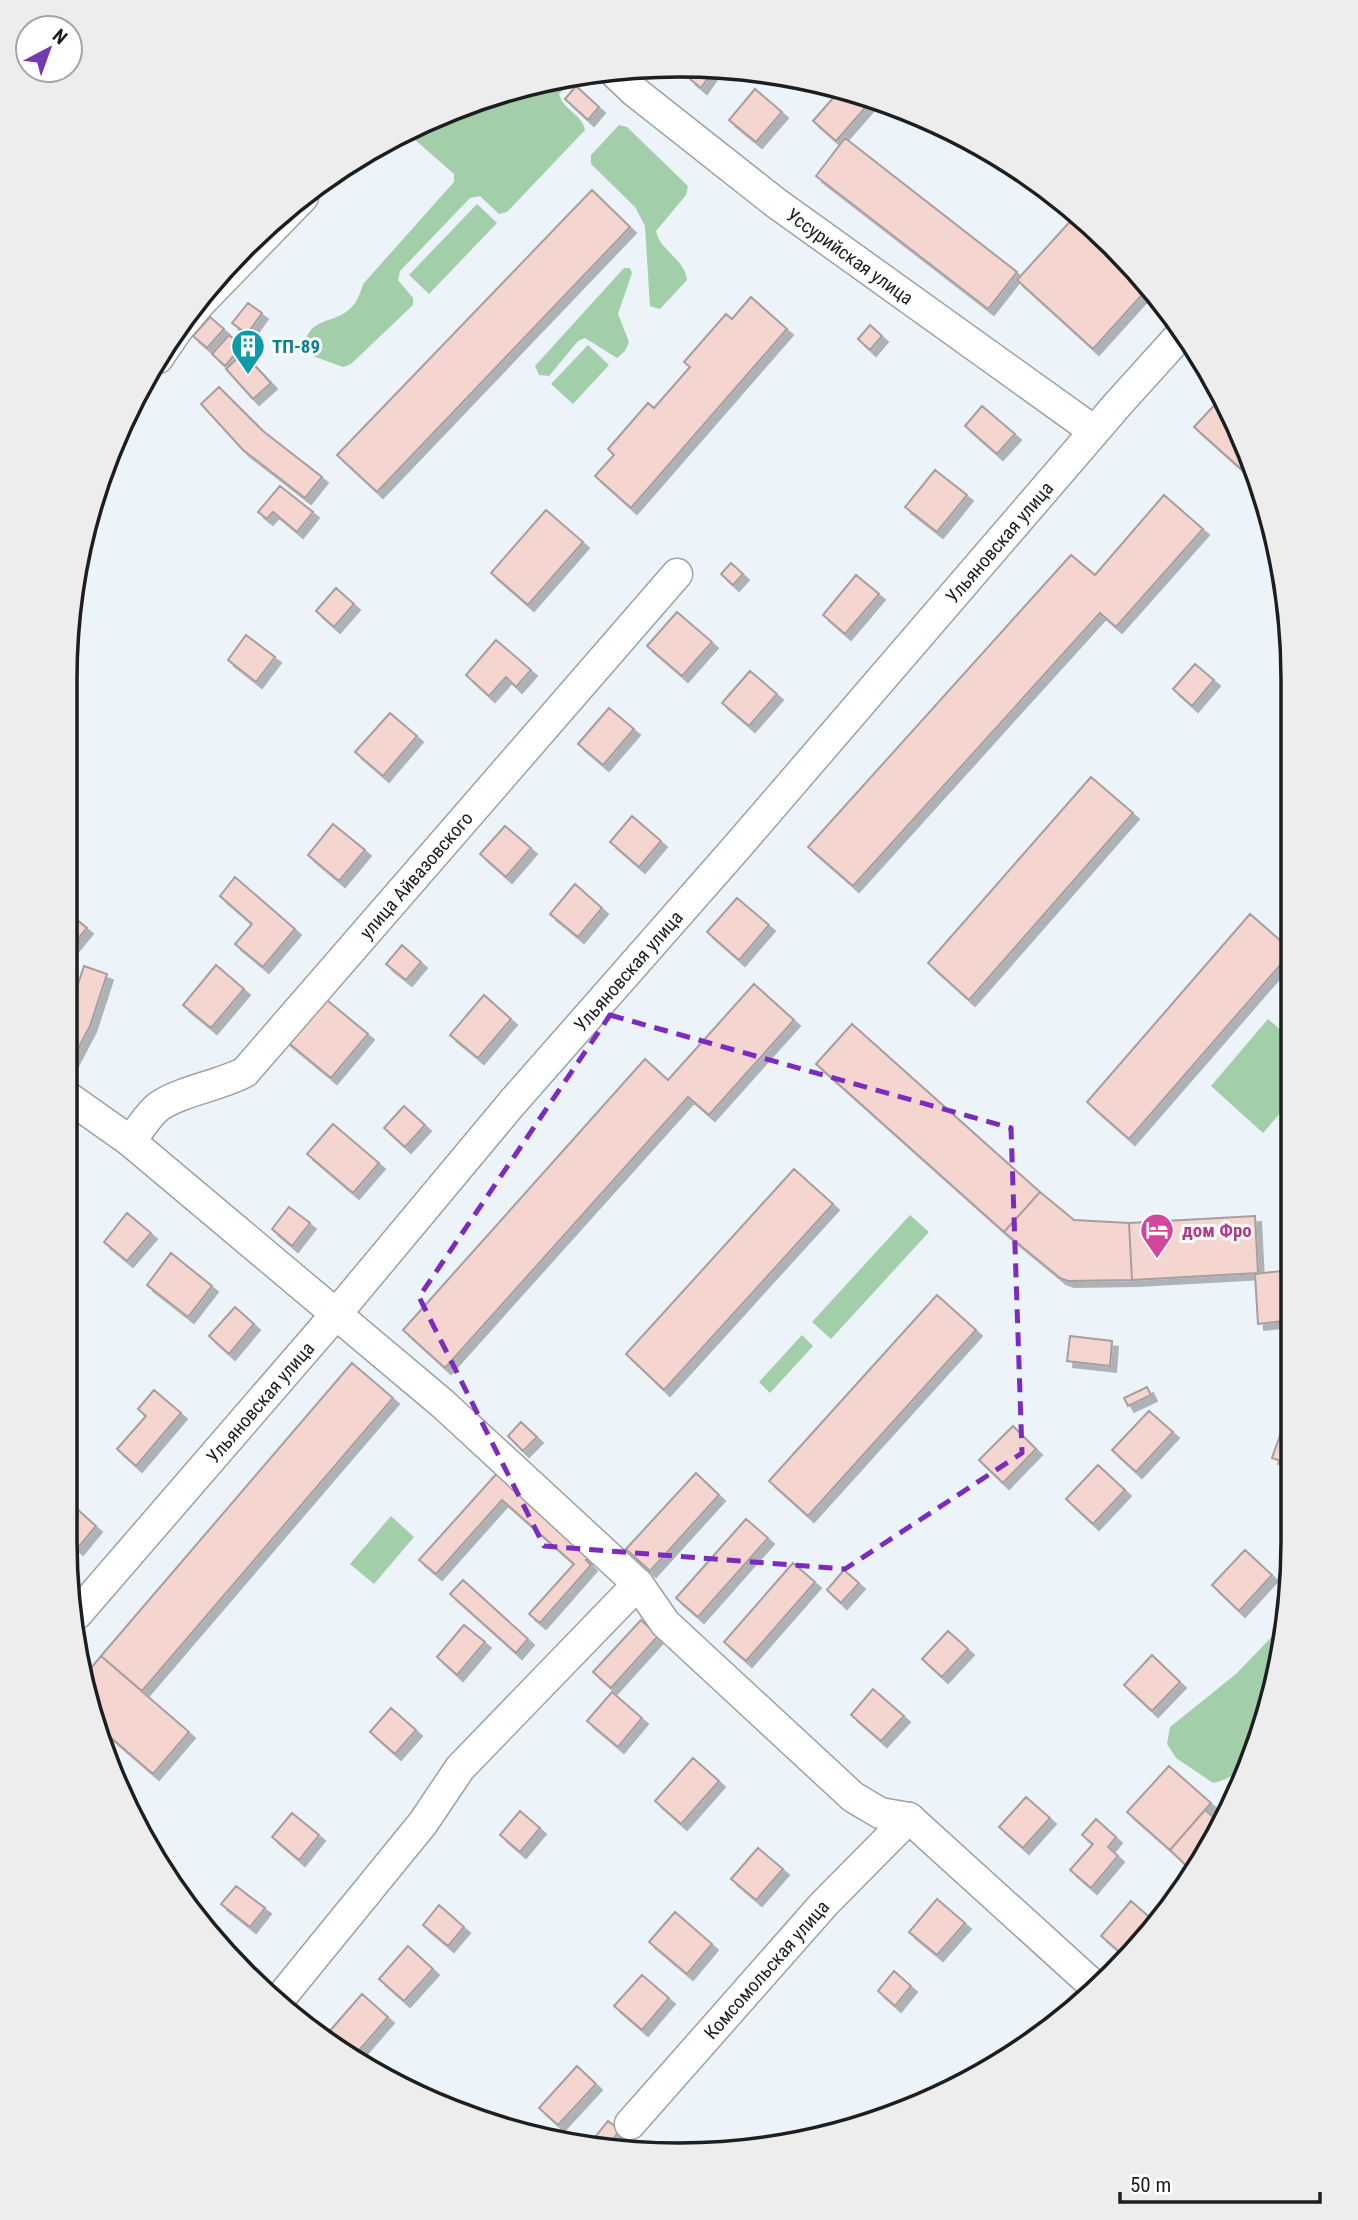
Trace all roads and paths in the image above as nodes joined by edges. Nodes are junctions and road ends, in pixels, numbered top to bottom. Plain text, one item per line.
1 (622, 80) edge
2 (1176, 339) edge
3 (1094, 431) junction
4 (677, 574) dead end
5 (77, 1104) edge
6 (130, 1142) junction
7 (337, 1313) junction
8 (638, 1584) junction
9 (81, 1609) edge
10 (909, 1818) junction
11 (1089, 1982) edge
12 (283, 1995) edge
13 (630, 2124) dead end

1 - 3 street, Уссурийская улица
2 - 3 street, Ульяновская улица
3 - 7 street, Ульяновская улица
4 - 6 street, улица Айвазовского
5 - 6 street
6 - 7 street
7 - 8 street
7 - 9 street, Ульяновская улица
8 - 10 street
8 - 12 street
10 - 11 street
10 - 13 street, Комсомольская улица

